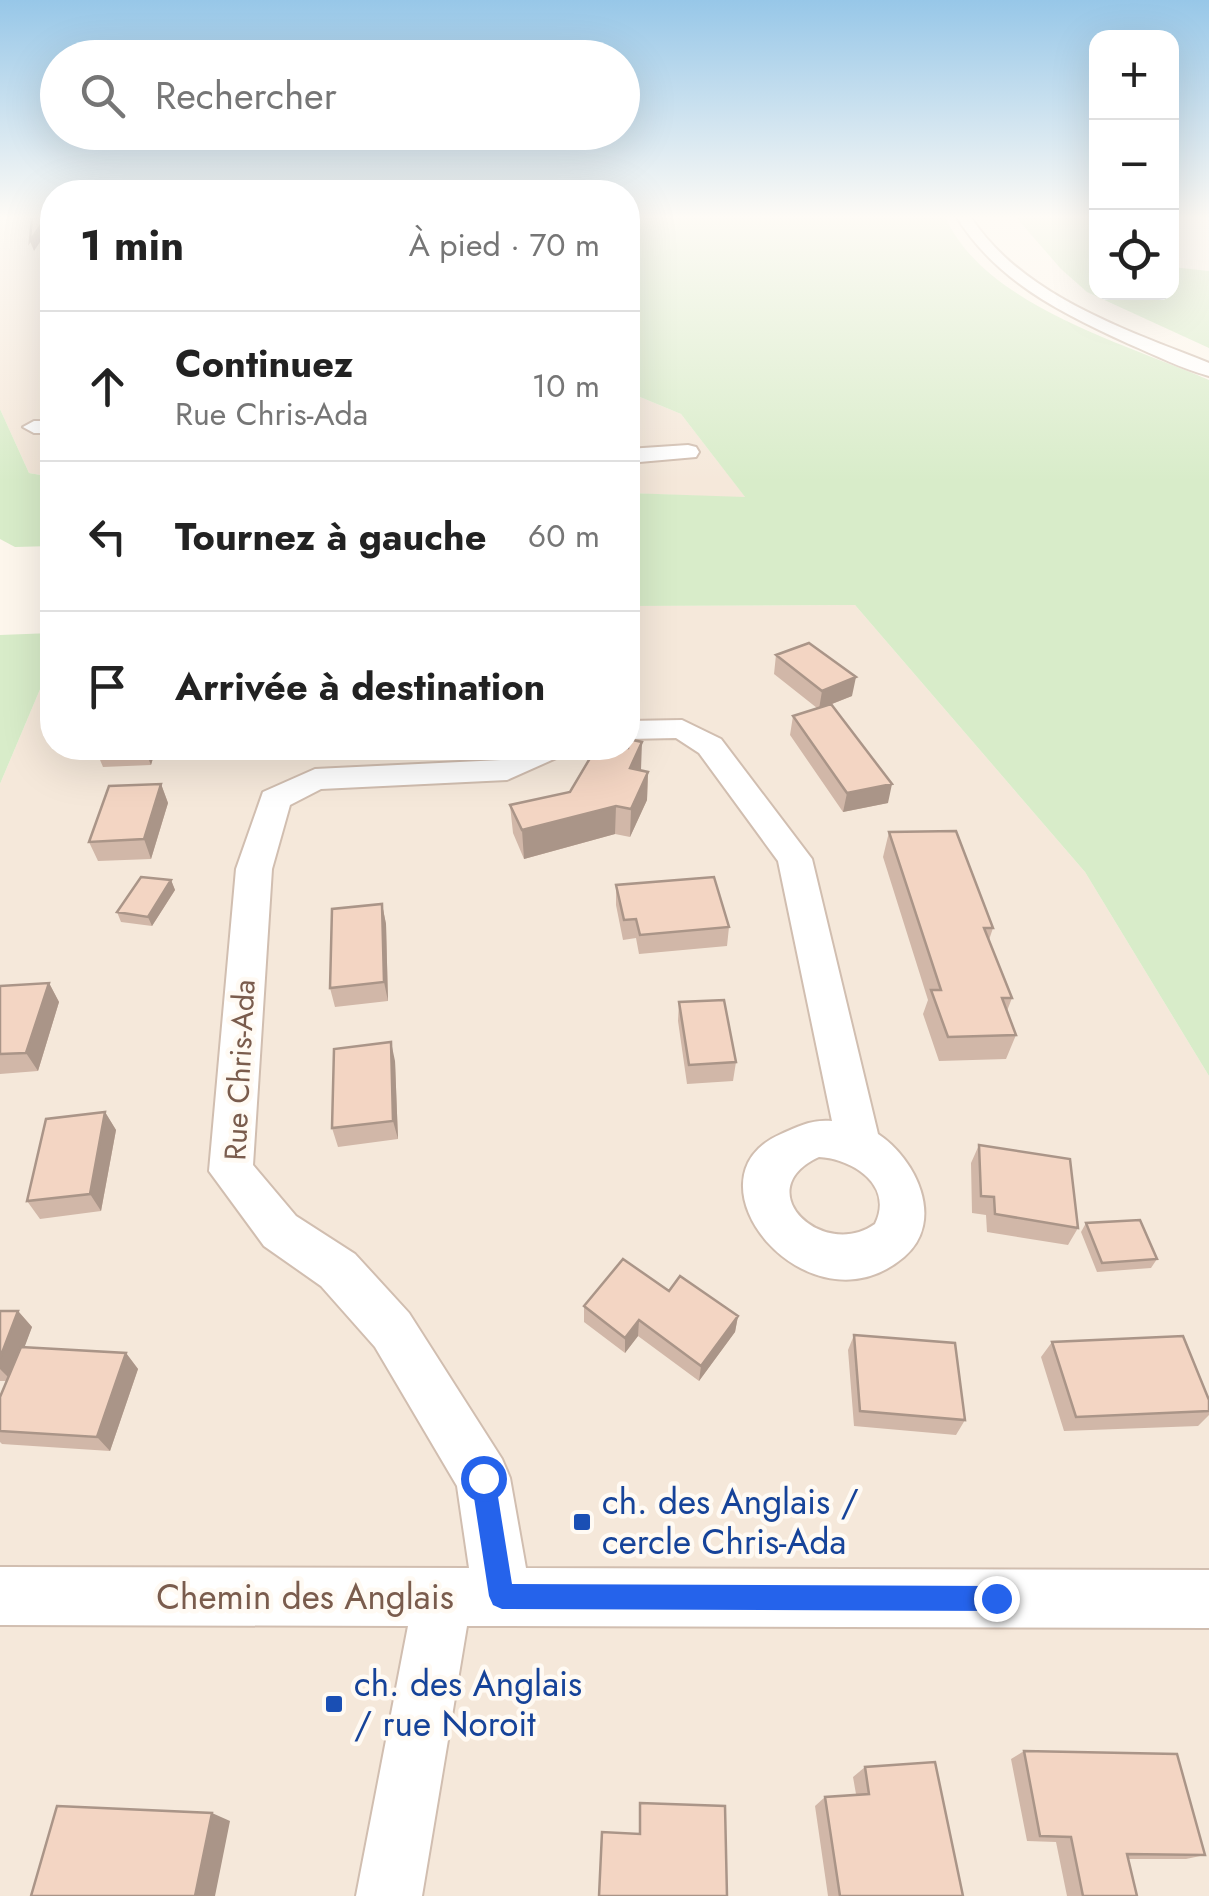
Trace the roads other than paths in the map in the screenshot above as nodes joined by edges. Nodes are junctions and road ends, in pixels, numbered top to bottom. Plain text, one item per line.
1 (1065, 304) edge
2 (1209, 370) edge
3 (688, 452) dead end
4 (640, 455) edge
5 (640, 730) edge
6 (528, 760) edge
7 (859, 1145) dead end
8 (0, 1596) edge
9 (472, 1597) junction
10 (1209, 1599) edge
11 (388, 1896) edge

1 - 2 street
3 - 4 street
5 - 7 street
6 - 9 street, Rue Chris-Ada
8 - 9 street, Chemin des Anglais
9 - 10 street, Chemin des Anglais
9 - 11 street, Rue Chris-Ada

